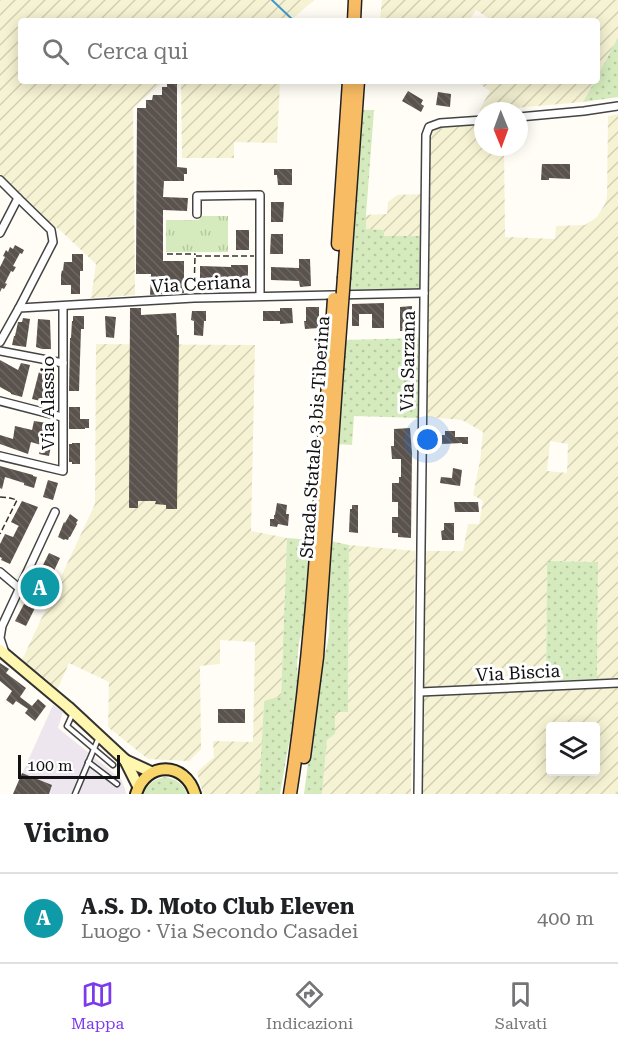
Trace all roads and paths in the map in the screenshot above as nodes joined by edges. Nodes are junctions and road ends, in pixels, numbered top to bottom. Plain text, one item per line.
1 (355, 0) edge
2 (363, 0) edge
3 (354, 18) edge
4 (362, 18) edge
5 (349, 84) edge
6 (358, 84) edge
7 (618, 106) edge
8 (528, 116) edge
9 (474, 121) edge
10 (0, 180) edge
11 (18, 198) junction
12 (197, 214) dead end
13 (0, 233) edge
14 (167, 254) dead end
15 (195, 256) junction
16 (260, 256) junction
17 (340, 277) junction
18 (424, 293) junction
19 (260, 296) junction
20 (194, 298) junction
21 (63, 306) junction
22 (19, 308) junction
23 (0, 342) edge
24 (0, 351) edge
25 (63, 363) junction
26 (333, 369) junction
27 (0, 400) edge
28 (63, 417) junction
29 (0, 456) edge
30 (0, 497) edge
31 (55, 512) dead end
32 (0, 534) edge
33 (0, 572) edge
34 (19, 588) junction
35 (2, 624) edge
36 (2, 652) edge
37 (618, 683) edge
38 (420, 692) junction
39 (74, 711) junction
40 (100, 735) junction
41 (94, 749) junction
42 (125, 760) junction
43 (88, 762) junction
44 (113, 765) dead end
45 (151, 772) junction
46 (117, 784) dead end
47 (137, 790) edge
48 (75, 794) edge
49 (195, 794) edge
50 (290, 794) edge
51 (298, 794) edge
52 (418, 794) edge

1 - 3 highway
2 - 4 highway
5 - 17 highway, Strada Statale 3 bis Tiberina
6 - 17 highway, Strada Statale 3 bis Tiberina
7 - 8 street
9 - 18 street, Via Sarzana
10 - 11 street
11 - 13 street
11 - 22 street
12 - 16 street
14 - 15 path
15 - 16 path
15 - 20 path
16 - 19 street
17 - 26 highway, Strada Statale 3 bis Tiberina, bridge
18 - 19 street, Via Ceriana
18 - 38 street, Via Sarzana
19 - 20 street, Via Ceriana
20 - 21 street, Via Ceriana
21 - 22 street, Via Ceriana
21 - 25 street, Via Alassio
22 - 23 street
24 - 25 street
25 - 28 street, Via Alassio
26 - 50 highway, Strada Statale 3 bis Tiberina
26 - 51 highway, Strada Statale 3 bis Tiberina
27 - 28 street
28 - 29 street, Via Alassio
30 - 32 path
31 - 34 street
33 - 34 street
34 - 35 street
35 - 36 street
36 - 39 main road
37 - 38 street, Via Biscia
38 - 52 street, Via Sarzana
39 - 40 main road
39 - 41 lane
40 - 41 lane
40 - 42 main road
41 - 43 lane
41 - 44 lane
42 - 45 main road
42 - 47 main road
43 - 46 lane
43 - 48 lane
45 - 47 main road
45 - 49 main road

